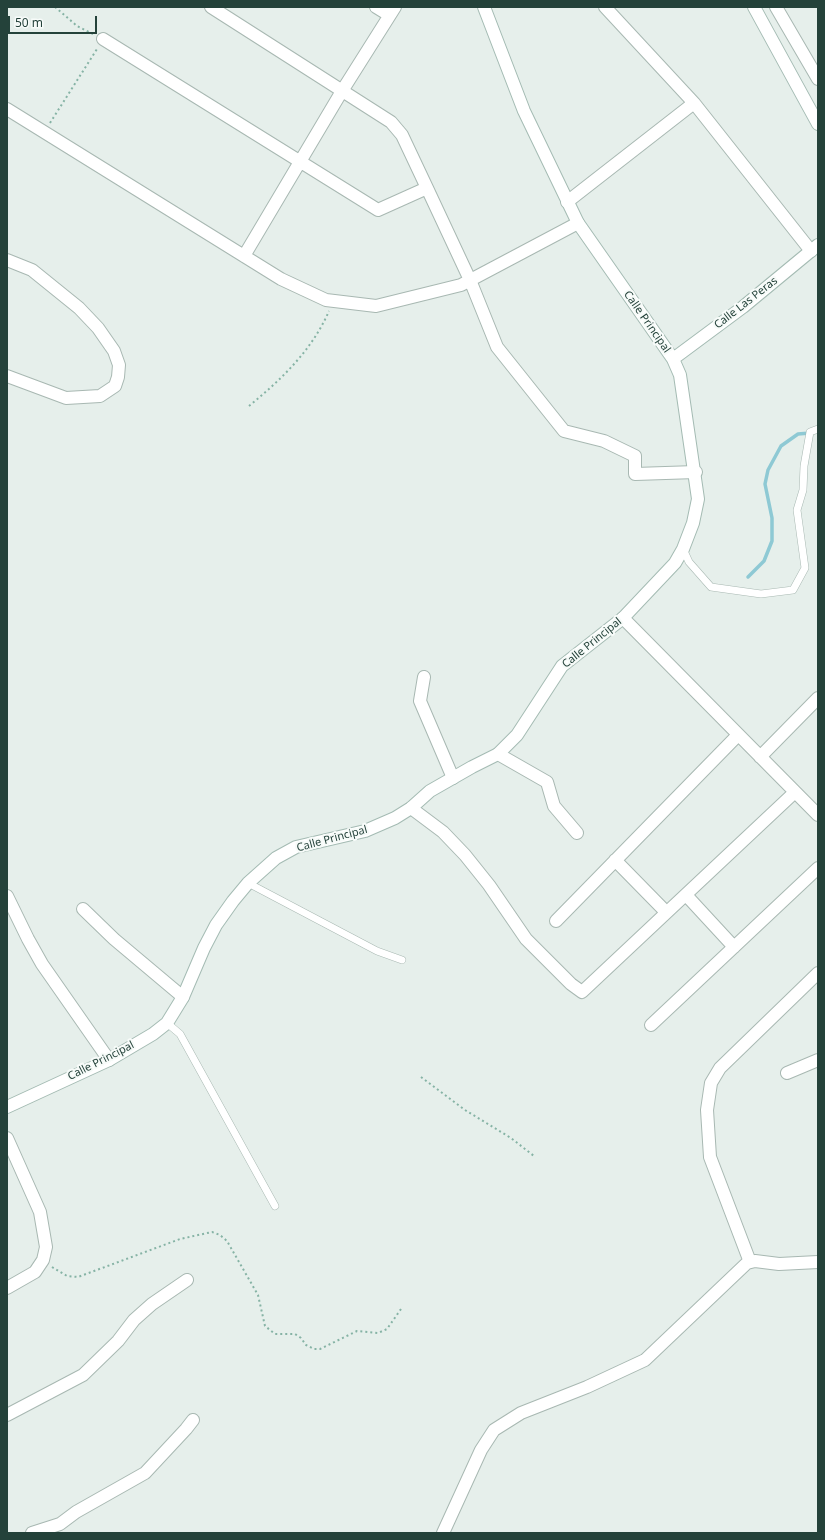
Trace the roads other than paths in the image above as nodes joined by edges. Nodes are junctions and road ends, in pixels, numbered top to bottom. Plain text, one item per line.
1 (212, 7) edge
2 (376, 7) edge
3 (484, 7) edge
4 (605, 7) edge
5 (754, 7) edge
6 (776, 7) edge
7 (392, 11) edge
8 (103, 39) road end
9 (817, 75) edge
10 (342, 91) junction
11 (694, 103) junction
12 (7, 109) edge
13 (818, 124) edge
14 (300, 162) junction
15 (427, 188) junction
16 (567, 202) junction
17 (578, 223) junction
18 (815, 248) edge
19 (244, 256) junction
20 (7, 260) edge
21 (470, 280) junction
22 (673, 359) junction
23 (7, 376) edge
24 (818, 429) edge
25 (696, 472) junction
26 (683, 549) junction
27 (622, 618) junction
28 (424, 677) dead end
29 (818, 698) edge
30 (738, 734) junction
31 (498, 754) junction
32 (760, 756) junction
33 (453, 778) junction
34 (795, 792) junction
35 (411, 808) junction
36 (817, 812) edge
37 (577, 833) dead end
38 (615, 860) junction
39 (818, 868) edge
40 (248, 883) junction
41 (686, 894) junction
42 (7, 896) edge
43 (83, 909) dead end
44 (666, 912) junction
45 (556, 921) dead end
46 (734, 947) junction
47 (402, 960) dead end
48 (818, 973) edge
49 (183, 997) junction
50 (167, 1023) junction
51 (651, 1025) dead end
52 (109, 1060) junction
53 (818, 1060) edge
54 (786, 1073) dead end
55 (7, 1107) edge
56 (7, 1138) edge
57 (275, 1206) dead end
58 (750, 1262) junction
59 (818, 1262) edge
60 (187, 1280) dead end
61 (7, 1288) edge
62 (7, 1415) edge
63 (193, 1420) dead end
64 (32, 1533) edge
65 (443, 1533) edge

1 - 10 street
2 - 7 street
3 - 16 street, Calle Principal
4 - 11 street
5 - 13 street
6 - 9 street
7 - 10 street
8 - 14 street
10 - 14 street
10 - 15 street
11 - 16 street
11 - 18 street
12 - 19 street
14 - 15 street
14 - 19 street
15 - 21 street
16 - 17 street, Calle Principal
17 - 21 street
17 - 22 street, Calle Principal
18 - 22 street, Calle Las Peras
19 - 21 street
20 - 23 street
21 - 25 street
22 - 25 street, Calle Principal
24 - 26 lane
25 - 26 street, Calle Principal
26 - 27 street, Calle Principal
27 - 30 street
27 - 31 street, Calle Principal
28 - 33 street
29 - 32 street
30 - 32 street
30 - 38 street
31 - 33 street, Calle Principal
31 - 37 street
32 - 34 street
33 - 35 street, Calle Principal
34 - 36 street
34 - 41 street
35 - 40 street, Calle Principal
35 - 44 street
38 - 44 street
38 - 45 street
39 - 46 street
40 - 47 lane
40 - 49 street, Calle Principal
41 - 44 street
41 - 46 street
42 - 52 street
43 - 49 street
46 - 51 street
48 - 58 street
49 - 50 street, Calle Principal
50 - 52 street, Calle Principal
50 - 57 lane
52 - 55 street, Calle Principal
53 - 54 street
56 - 61 street
58 - 59 street
58 - 65 street
60 - 62 street
63 - 64 street

